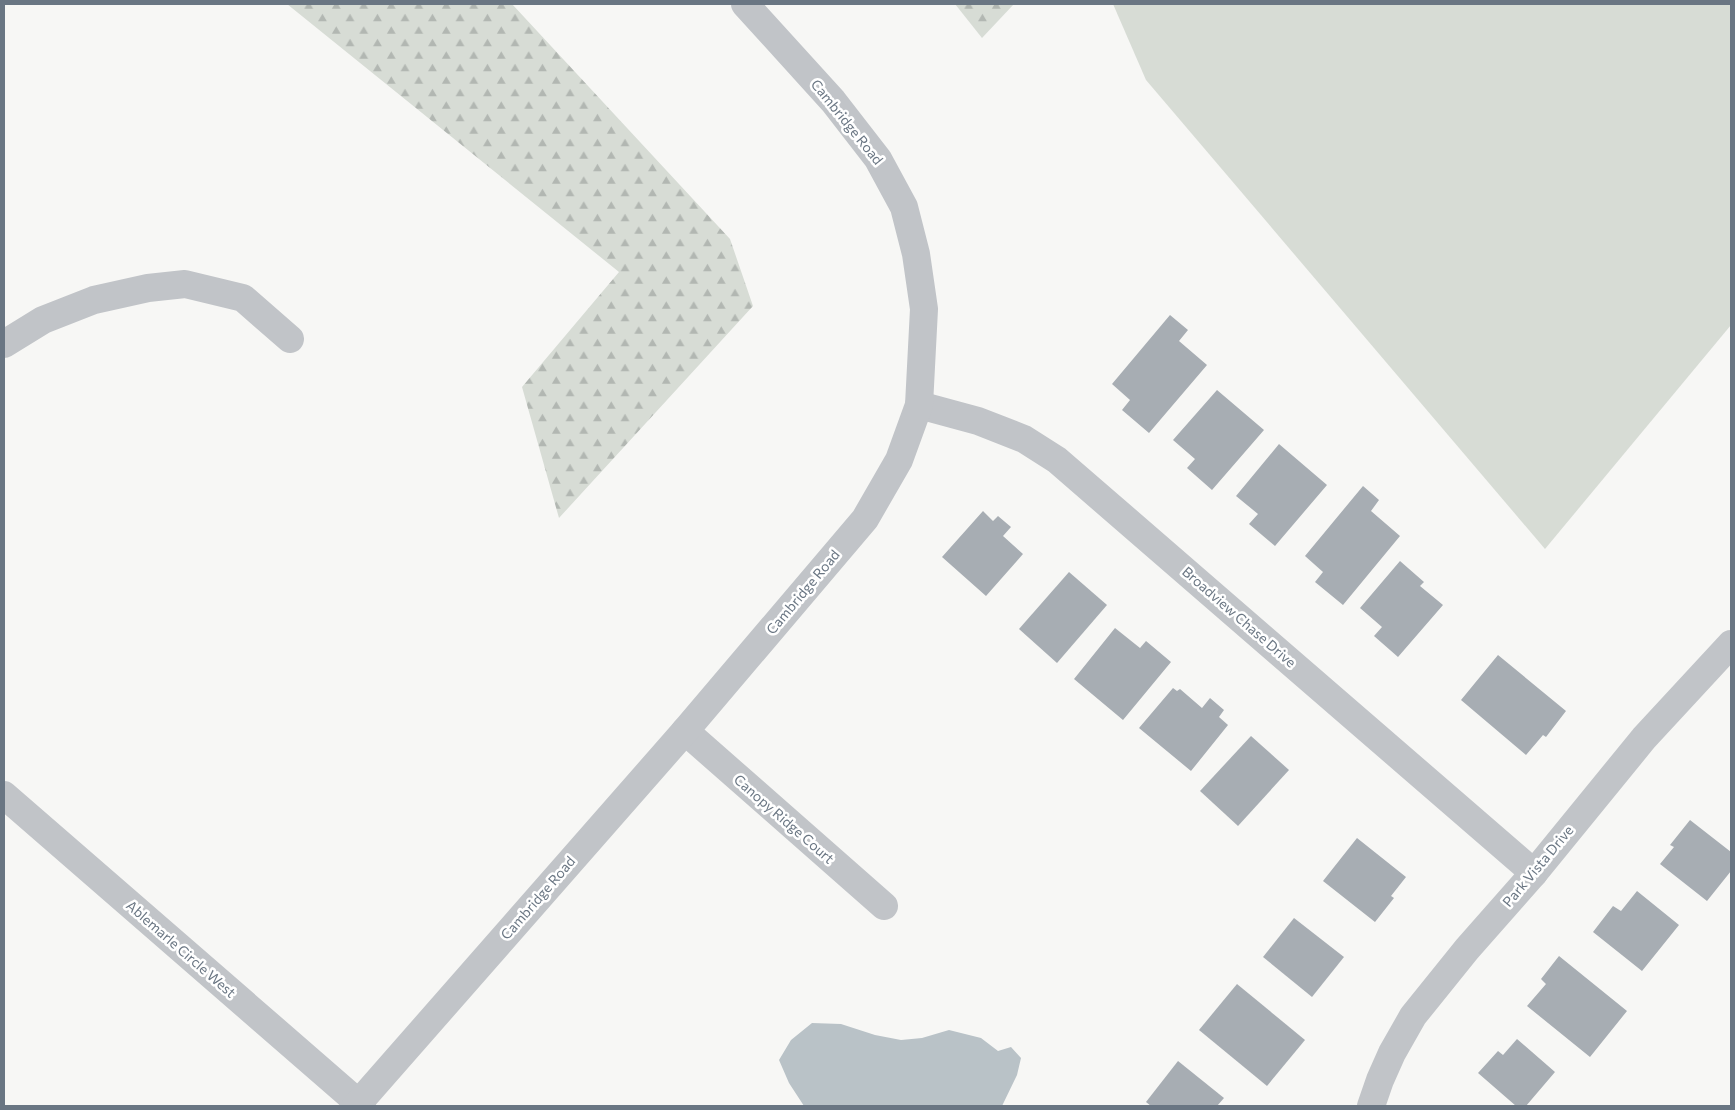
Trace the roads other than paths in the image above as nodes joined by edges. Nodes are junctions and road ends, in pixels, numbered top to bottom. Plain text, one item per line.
1 (745, 4) edge
2 (290, 339) dead end
3 (4, 344) edge
4 (919, 405) junction
5 (1731, 644) edge
6 (684, 731) junction
7 (4, 796) edge
8 (1534, 873) junction
9 (884, 906) dead end
10 (359, 1105) edge
11 (1371, 1106) edge

1 - 4 street, Cambridge Road
2 - 3 street
4 - 6 street, Cambridge Road
4 - 8 street, Broadview Chase Drive
5 - 8 street, Park Vista Drive
6 - 9 street, Canopy Ridge Court
6 - 10 street, Cambridge Road
7 - 10 street, Ablemarle Circle West
8 - 11 street, Park Vista Drive

